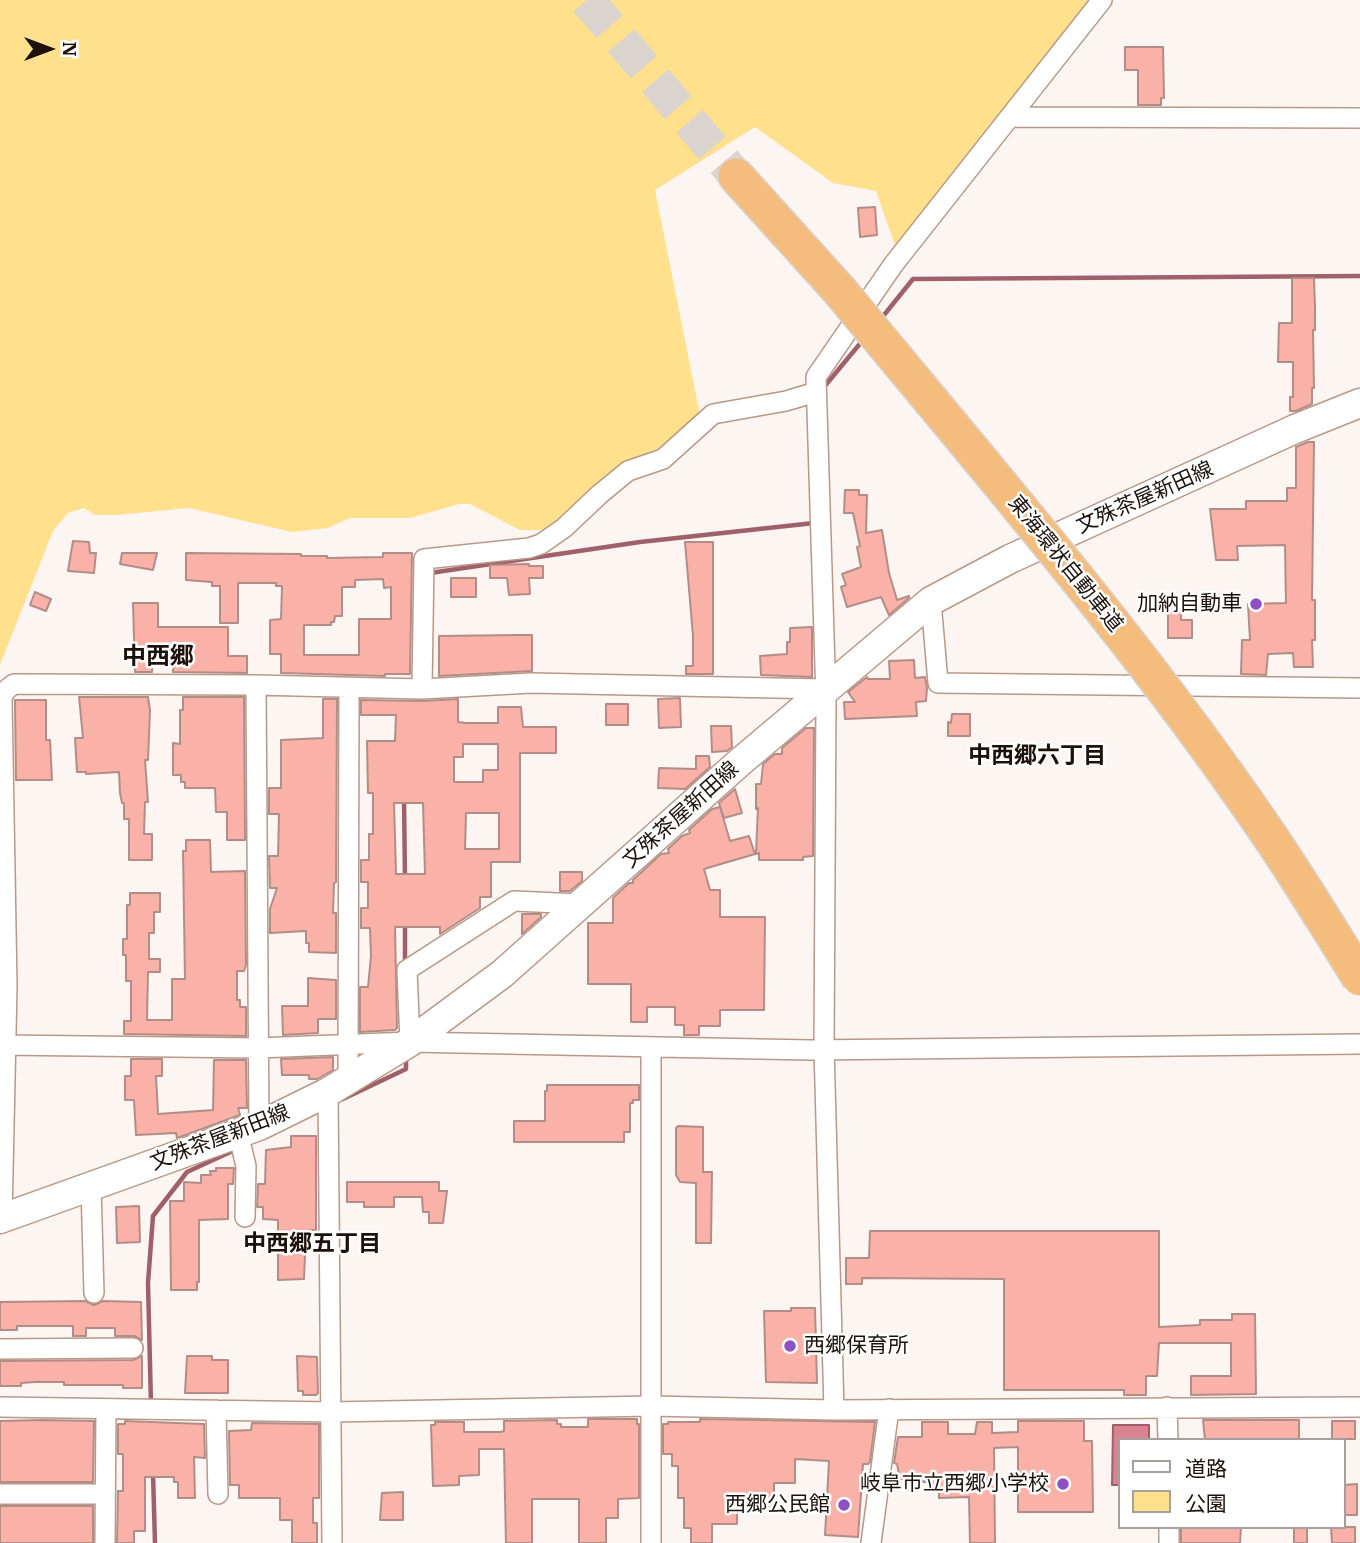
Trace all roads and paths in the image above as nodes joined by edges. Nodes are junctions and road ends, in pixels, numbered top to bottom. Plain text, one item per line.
1 (1102, 0) edge
2 (1010, 117) junction
3 (1360, 118) edge
4 (736, 176) tunnel mouth
5 (816, 392) junction
6 (1360, 403) edge
7 (932, 601) junction
8 (256, 685) junction
9 (1360, 688) edge
10 (349, 689) junction
11 (422, 689) junction
12 (824, 689) junction
13 (2, 769) edge
14 (580, 904) junction
15 (1360, 978) edge
16 (3, 986) edge
17 (410, 1042) junction
18 (1360, 1044) edge
19 (3, 1045) edge
20 (347, 1045) junction
21 (258, 1048) junction
22 (651, 1048) junction
23 (824, 1048) junction
24 (338, 1086) junction
25 (248, 1129) junction
26 (91, 1186) junction
27 (245, 1217) dead end
28 (1, 1219) edge
29 (94, 1293) dead end
30 (133, 1348) dead end
31 (0, 1349) edge
32 (651, 1406) junction
33 (0, 1407) edge
34 (1167, 1407) junction
35 (1360, 1407) edge
36 (106, 1409) junction
37 (888, 1409) junction
38 (216, 1410) junction
39 (834, 1410) junction
40 (332, 1412) junction
41 (1168, 1438) edge
42 (0, 1494) edge
43 (105, 1494) junction
44 (218, 1494) dead end
45 (104, 1543) edge
46 (332, 1543) edge
47 (651, 1543) edge
48 (871, 1543) edge

1 - 2 street
2 - 3 street
2 - 5 street
4 - 15 highway, 東海環状自動車道, bridge
5 - 11 street
5 - 12 street
6 - 7 main road, 文殊茶屋新田線
7 - 9 street
7 - 12 main road, 文殊茶屋新田線
8 - 10 street
8 - 13 street
8 - 21 street
10 - 11 street
10 - 20 street
11 - 12 street
12 - 14 main road, 文殊茶屋新田線
12 - 23 street
13 - 16 street
14 - 17 main road, 文殊茶屋新田線
14 - 17 street
16 - 19 street
17 - 20 street
17 - 22 street
17 - 24 main road, 文殊茶屋新田線
18 - 23 street
19 - 21 street
19 - 28 street
20 - 21 street
20 - 24 street
21 - 25 street
22 - 23 street
22 - 32 street
23 - 39 street
24 - 25 main road, 文殊茶屋新田線
24 - 40 street
25 - 26 main road, 文殊茶屋新田線
25 - 27 street
26 - 28 main road, 文殊茶屋新田線
26 - 29 street
30 - 31 street
32 - 39 street
32 - 40 street
32 - 47 street
33 - 36 street
34 - 35 street
34 - 37 street
34 - 41 street
36 - 38 street
36 - 43 street
37 - 39 street
37 - 48 street
38 - 40 street
38 - 44 street
40 - 46 street
42 - 43 street
43 - 45 street

